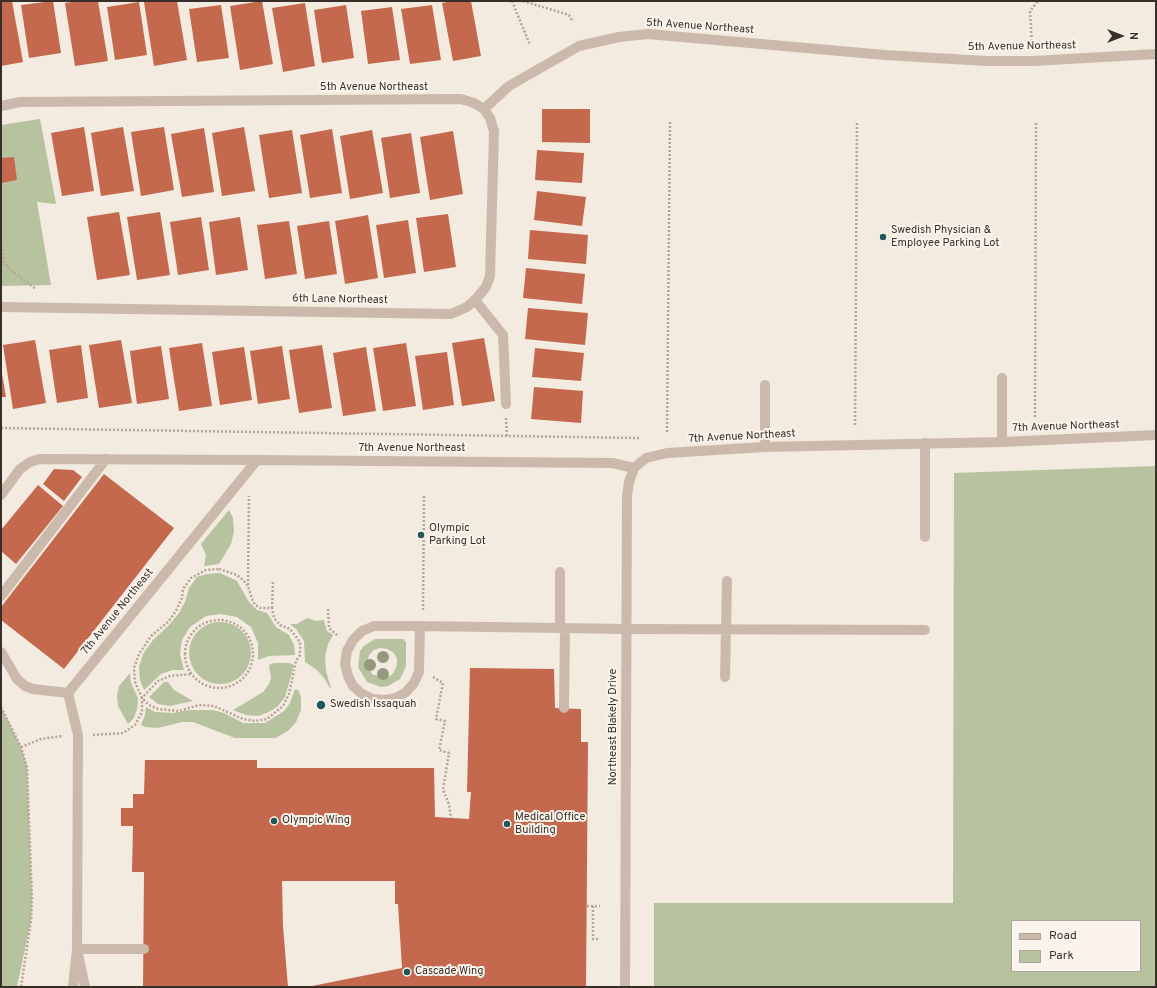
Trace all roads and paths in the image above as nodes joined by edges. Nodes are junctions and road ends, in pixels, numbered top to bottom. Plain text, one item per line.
1 (512, 1) edge
2 (523, 1) edge
3 (1038, 1) edge
4 (573, 22) dead end
5 (530, 45) dead end
6 (1156, 54) edge
7 (1033, 61) junction
8 (1, 106) edge
9 (484, 109) junction
10 (670, 120) dead end
11 (857, 121) dead end
12 (1036, 123) dead end
13 (1, 245) edge
14 (4, 262) junction
15 (1, 265) edge
16 (36, 289) dead end
17 (475, 300) junction
18 (1, 307) edge
19 (1002, 378) dead end
20 (765, 385) dead end
21 (506, 404) dead end
22 (1035, 417) dead end
23 (855, 425) dead end
24 (1, 428) edge
25 (667, 432) dead end
26 (1156, 435) edge
27 (640, 438) dead end
28 (1002, 442) junction
29 (925, 444) junction
30 (765, 447) junction
31 (106, 459) junction
32 (257, 460) junction
33 (634, 468) junction
34 (249, 493) dead end
35 (1, 495) edge
36 (424, 495) dead end
37 (925, 537) dead end
38 (560, 572) dead end
39 (273, 581) dead end
40 (727, 581) dead end
41 (248, 586) junction
42 (1, 596) edge
43 (272, 608) junction
44 (328, 609) dead end
45 (423, 610) dead end
46 (420, 626) junction
47 (563, 628) junction
48 (626, 629) junction
49 (726, 629) junction
50 (925, 630) dead end
51 (337, 635) dead end
52 (1, 652) edge
53 (190, 674) junction
54 (433, 677) dead end
55 (725, 677) dead end
56 (68, 693) junction
57 (142, 698) junction
58 (1, 707) edge
59 (564, 708) dead end
60 (78, 735) junction
61 (21, 747) junction
62 (451, 818) dead end
63 (588, 906) dead end
64 (592, 906) junction
65 (600, 906) dead end
66 (600, 939) dead end
67 (77, 949) junction
68 (144, 949) dead end
69 (21, 987) edge
70 (72, 987) edge
71 (85, 987) edge
72 (625, 987) edge

1 - 5 path
2 - 4 path
3 - 7 path
6 - 7 street, 5th Avenue Northeast
7 - 9 street, 5th Avenue Northeast
8 - 9 street, 5th Avenue Northeast
9 - 17 street, 6th Lane Northeast
10 - 25 path
11 - 23 path
12 - 22 path
13 - 14 path
14 - 15 path
14 - 16 path
17 - 18 street, 6th Lane Northeast
17 - 21 street
19 - 28 street
20 - 30 street
24 - 27 path
26 - 28 street, 7th Avenue Northeast
28 - 29 street, 7th Avenue Northeast
29 - 30 street, 7th Avenue Northeast
29 - 37 street
30 - 33 street, 7th Avenue Northeast
31 - 32 street
31 - 35 street
31 - 42 street
32 - 33 street, 7th Avenue Northeast
32 - 56 street, 7th Avenue Northeast
33 - 48 street, Northeast Blakely Drive
34 - 41 path
36 - 45 path
38 - 47 street
39 - 43 path
40 - 49 street
41 - 43 path
41 - 57 path
43 - 57 path
44 - 51 path
46 - 46 street
46 - 47 street
47 - 48 street
47 - 59 street
48 - 49 street
48 - 72 street, Northeast Blakely Drive
49 - 50 street
49 - 55 street
52 - 56 street
53 - 53 path
53 - 57 path
54 - 62 path
56 - 60 street
57 - 60 path
58 - 61 path
60 - 61 path
60 - 67 street
61 - 69 path
63 - 64 path
64 - 65 path
64 - 66 path
67 - 68 street
67 - 70 street
67 - 71 street

